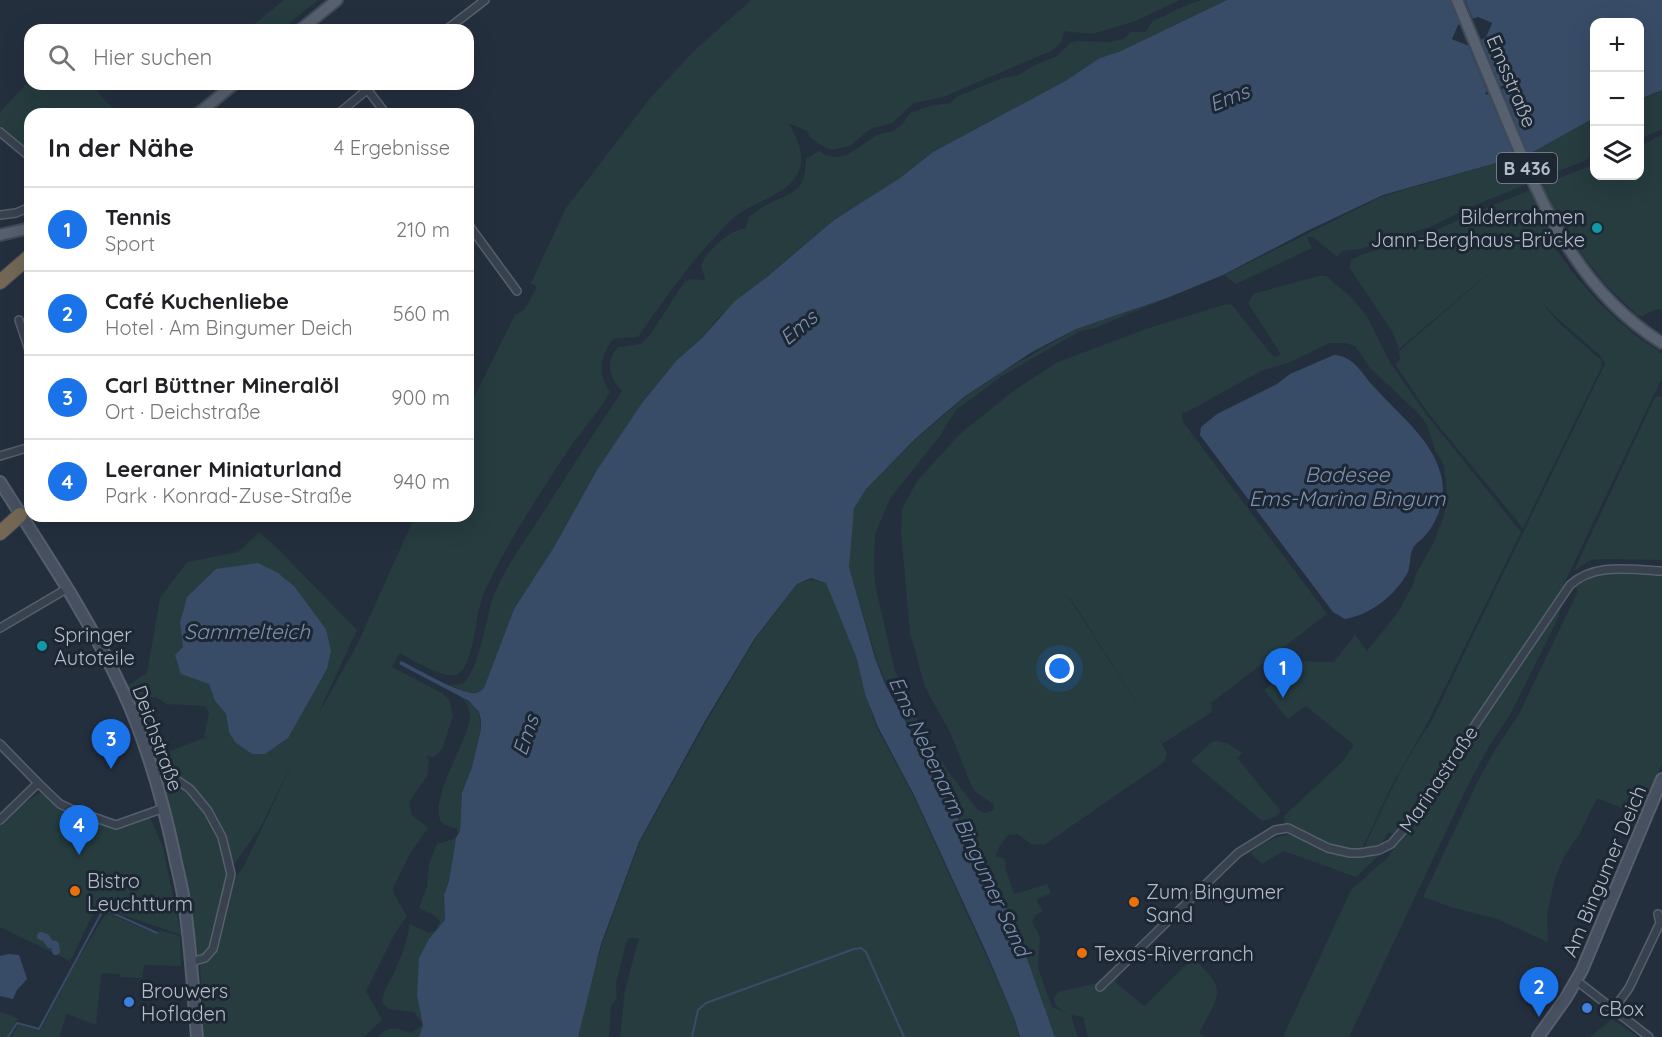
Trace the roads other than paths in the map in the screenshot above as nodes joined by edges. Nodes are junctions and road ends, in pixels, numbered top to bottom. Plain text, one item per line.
1 (337, 0) edge
2 (485, 0) edge
3 (1457, 0) edge
4 (307, 24) edge
5 (454, 24) edge
6 (227, 90) edge
7 (366, 90) edge
8 (368, 90) edge
9 (205, 108) edge
10 (345, 108) edge
11 (381, 108) edge
12 (0, 132) edge
13 (24, 152) edge
14 (24, 210) edge
15 (0, 215) edge
16 (24, 229) edge
17 (474, 232) edge
18 (0, 235) edge
19 (24, 261) edge
20 (0, 282) edge
21 (517, 291) dead end
22 (19, 320) dead end
23 (24, 335) edge
24 (1662, 344) edge
25 (24, 449) edge
26 (0, 456) edge
27 (0, 482) edge
28 (20, 515) junction
29 (24, 521) edge
30 (25, 522) edge
31 (0, 533) edge
32 (1662, 571) edge
33 (68, 588) junction
34 (0, 628) edge
35 (0, 744) edge
36 (153, 771) junction
37 (1662, 779) edge
38 (38, 783) junction
39 (164, 808) junction
40 (0, 820) edge
41 (1658, 914) dead end
42 (191, 962) junction
43 (1577, 981) junction
44 (1100, 987) dead end
45 (1613, 1010) junction
46 (196, 1037) edge
47 (1538, 1037) edge
48 (1649, 1037) edge

1 - 4 main road
2 - 5 street
3 - 24 main road, Emsstraße / B 436
6 - 9 main road
7 - 10 street
8 - 11 street
12 - 13 street
14 - 15 street
16 - 18 main road
17 - 21 street
19 - 20 highway
22 - 23 street
25 - 26 street
27 - 28 main road, Deichstraße
28 - 29 main road, Deichstraße
28 - 31 highway
30 - 33 main road, Deichstraße
32 - 44 street, Marinastraße
33 - 34 street
33 - 36 main road, Deichstraße
35 - 38 street
36 - 39 main road, Deichstraße
36 - 42 street
37 - 43 main road, Am Bingumer Deich
38 - 39 street
38 - 40 street
39 - 42 main road, Deichstraße
41 - 45 street
42 - 46 main road, Deichstraße
43 - 45 street
43 - 47 main road, Am Bingumer Deich
45 - 48 street

